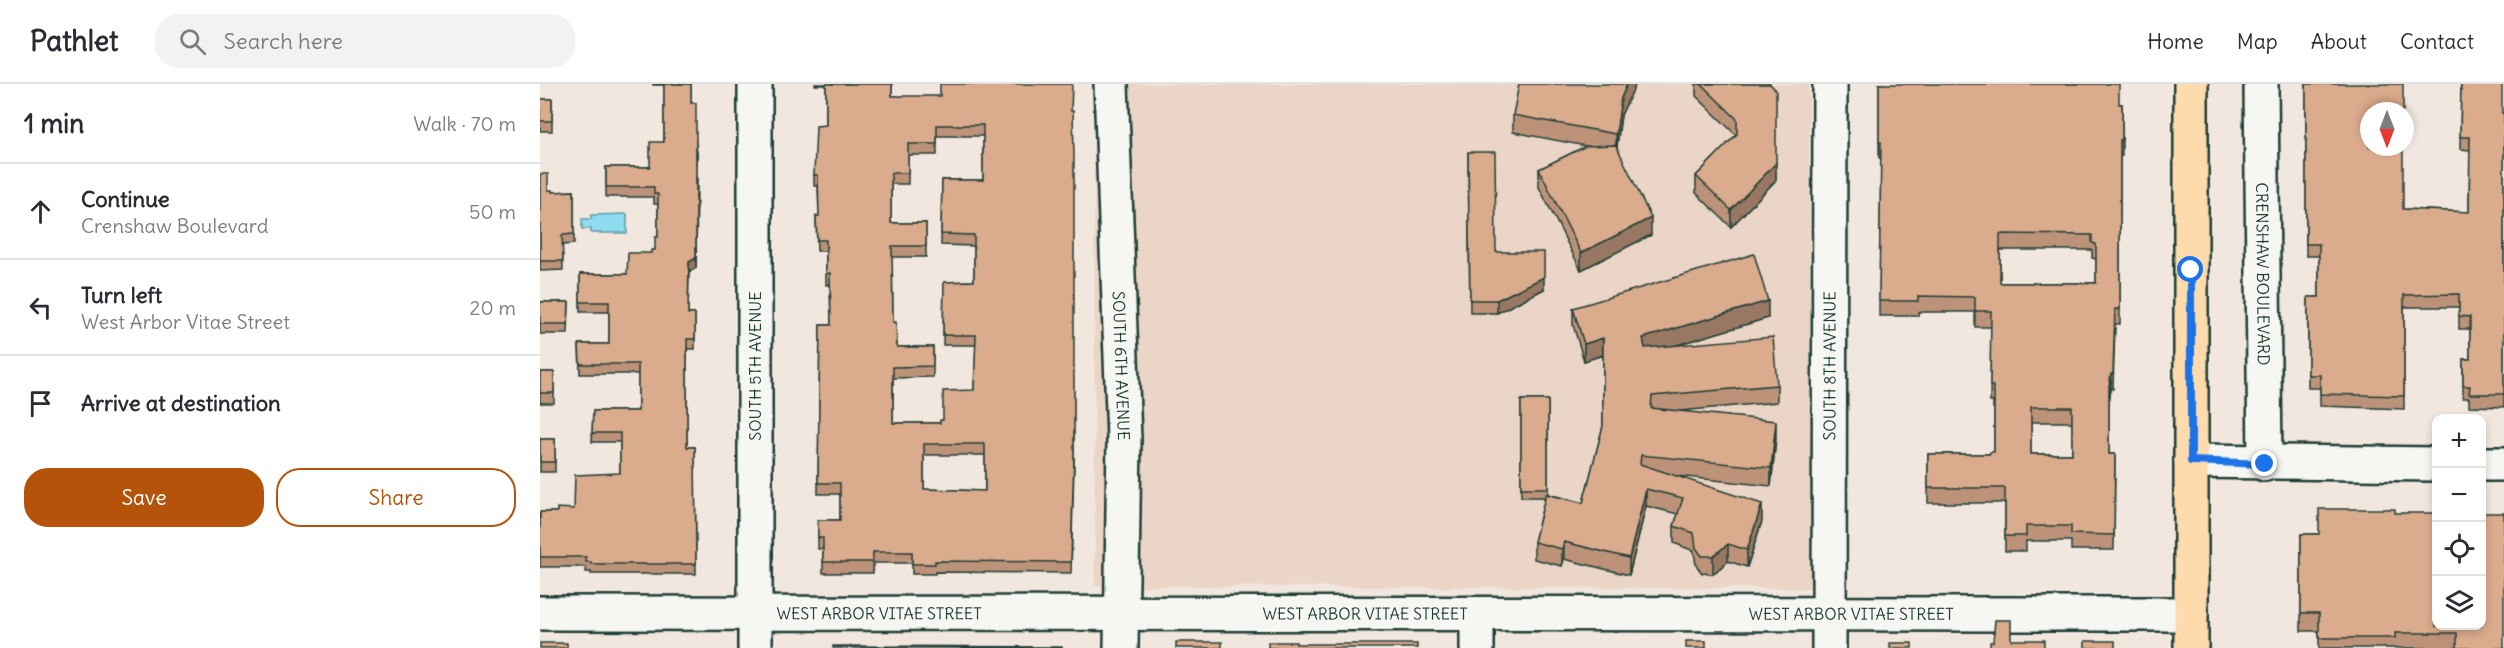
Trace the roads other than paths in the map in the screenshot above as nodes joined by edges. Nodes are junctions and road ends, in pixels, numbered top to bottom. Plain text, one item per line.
1 (754, 84) edge
2 (1111, 84) edge
3 (1830, 84) edge
4 (2191, 84) edge
5 (2261, 84) edge
6 (2191, 461) junction
7 (2265, 464) junction
8 (2432, 464) edge
9 (2486, 464) edge
10 (2504, 464) edge
11 (540, 613) edge
12 (754, 613) junction
13 (1121, 613) junction
14 (1829, 613) junction
15 (1477, 614) junction
16 (2191, 614) junction
17 (755, 648) edge
18 (1121, 648) edge
19 (1477, 648) edge
20 (1829, 648) edge
21 (2191, 648) edge

1 - 12 street, SOUTH 5TH AVENUE
2 - 13 street, SOUTH 6TH AVENUE
3 - 14 street, SOUTH 8TH AVENUE
4 - 6 main road
5 - 7 street, CRENSHAW BOULEVARD
6 - 7 street
6 - 16 main road
7 - 8 street
9 - 10 street
11 - 12 street, WEST ARBOR VITAE STREET
12 - 13 street, WEST ARBOR VITAE STREET
12 - 17 street, SOUTH 5TH AVENUE
13 - 15 street, WEST ARBOR VITAE STREET
13 - 18 street, SOUTH 6TH AVENUE
14 - 15 street, WEST ARBOR VITAE STREET
14 - 16 street, WEST ARBOR VITAE STREET
14 - 20 street, SOUTH 8TH AVENUE
15 - 19 street
16 - 21 main road

